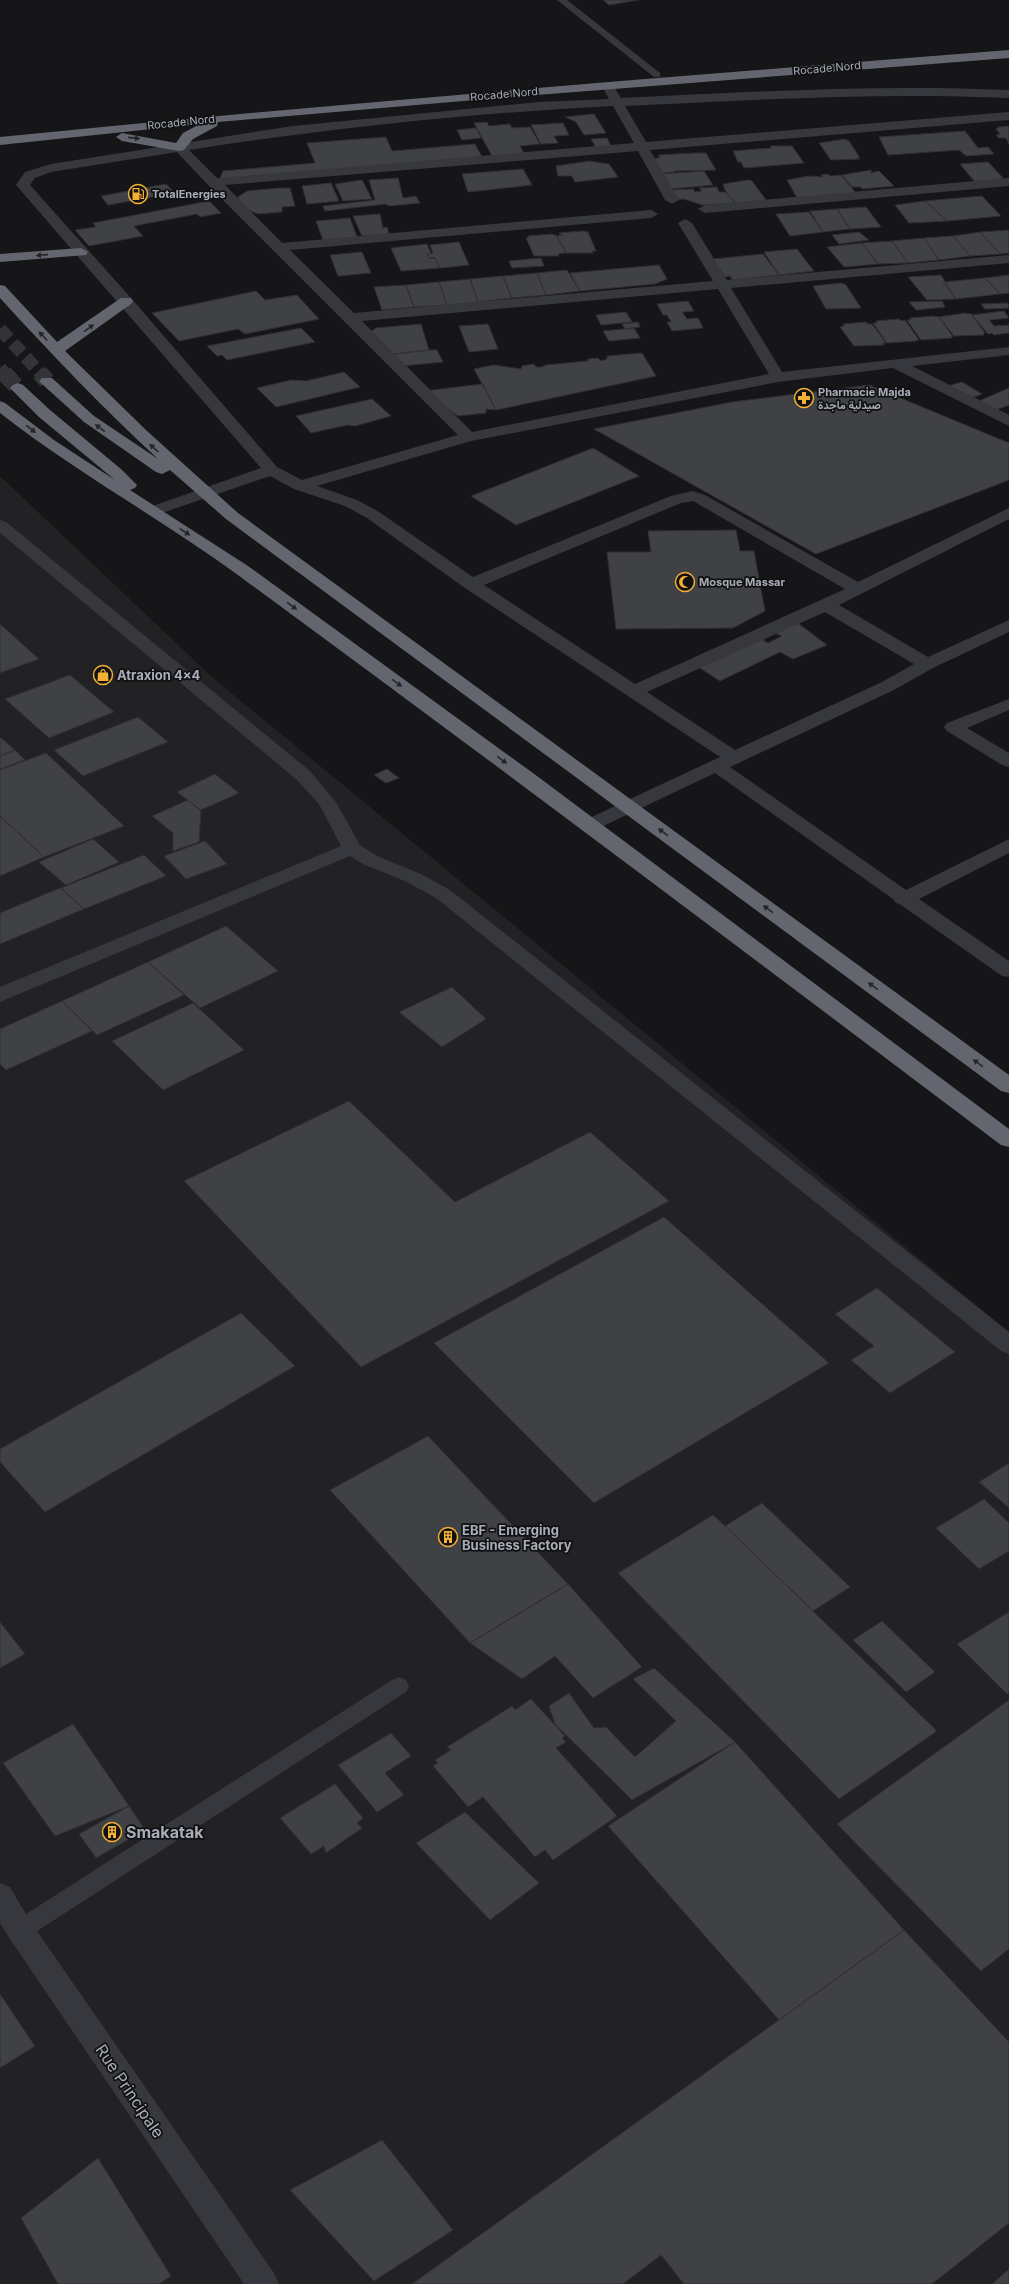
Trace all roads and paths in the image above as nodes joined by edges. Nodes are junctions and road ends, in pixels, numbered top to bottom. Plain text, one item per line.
1 (561, 0) edge
2 (1009, 46) edge
3 (1009, 54) edge
4 (657, 75) junction
5 (608, 85) junction
6 (1009, 94) edge
7 (616, 101) junction
8 (1009, 116) edge
9 (224, 118) junction
10 (0, 132) edge
11 (67, 134) junction
12 (22, 140) junction
13 (0, 141) edge
14 (0, 147) edge
15 (179, 147) junction
16 (642, 147) junction
17 (213, 182) junction
18 (1009, 182) edge
19 (689, 203) junction
20 (667, 220) junction
21 (280, 247) junction
22 (81, 252) junction
23 (0, 258) edge
24 (1009, 259) edge
25 (721, 283) junction
26 (0, 288) edge
27 (126, 301) junction
28 (350, 318) junction
29 (56, 350) junction
30 (1009, 351) edge
31 (894, 363) junction
32 (778, 377) junction
33 (47, 381) tunnel mouth
34 (18, 388) tunnel mouth
35 (0, 406) edge
36 (1009, 421) edge
37 (469, 437) junction
38 (271, 470) junction
39 (300, 486) junction
40 (204, 493) junction
41 (153, 511) junction
42 (1009, 513) edge
43 (0, 525) edge
44 (471, 584) junction
45 (857, 589) junction
46 (826, 605) junction
47 (1009, 625) edge
48 (927, 664) junction
49 (633, 692) junction
50 (1009, 704) edge
51 (1009, 761) edge
52 (725, 762) junction
53 (628, 807) junction
54 (590, 825) junction
55 (1009, 845) edge
56 (352, 848) junction
57 (903, 899) junction
58 (1009, 971) edge
59 (0, 995) edge
60 (1009, 1086) edge
61 (1009, 1140) edge
62 (1009, 1345) edge
63 (399, 1686) dead end
64 (0, 1896) edge
65 (20, 1930) junction
66 (263, 2284) edge

1 - 4 lane
2 - 4 highway, Rocade Nord
3 - 5 highway, Rocade Nord
4 - 10 highway, Rocade Nord
5 - 7 street
5 - 9 highway, Rocade Nord
6 - 7 street
7 - 15 street
7 - 16 street
8 - 16 street
9 - 11 highway, Rocade Nord
9 - 15 highway
11 - 12 highway, Rocade Nord
11 -> 15 highway
12 - 13 highway, Rocade Nord
12 - 14 highway
15 - 17 street
15 - 22 street
16 - 17 street
16 - 19 street
17 - 21 street
18 - 19 street
19 - 20 street
19 - 20 street
20 - 21 street
20 - 25 street
21 - 28 street
22 -> 23 highway
22 - 27 street
24 - 25 street
25 - 28 street
25 - 32 street
29 -> 26 highway
29 -> 27 highway
27 - 38 street
28 - 37 street
40 -> 29 highway
30 - 31 street
31 - 32 street
31 - 36 street
32 - 37 street
40 -> 33 highway
34 - 41 highway
35 -> 41 highway
37 - 39 street
38 - 39 street
38 - 40 street
39 - 44 street
40 - 41 street
40 - 53 highway
41 -> 54 highway
42 - 45 street
43 - 56 street
44 - 45 street
44 - 49 street
45 - 46 street
46 - 48 street
46 - 49 street
47 - 48 street
48 - 52 street
49 - 52 street
50 - 51 street
52 - 53 street
52 - 57 street
53 - 54 street
60 -> 53 highway
54 - 61 highway
55 - 57 street
56 - 59 street
56 - 62 street
57 - 58 street
63 - 65 lane
64 - 65 street, Rue Principale
65 - 66 street, Rue Principale

